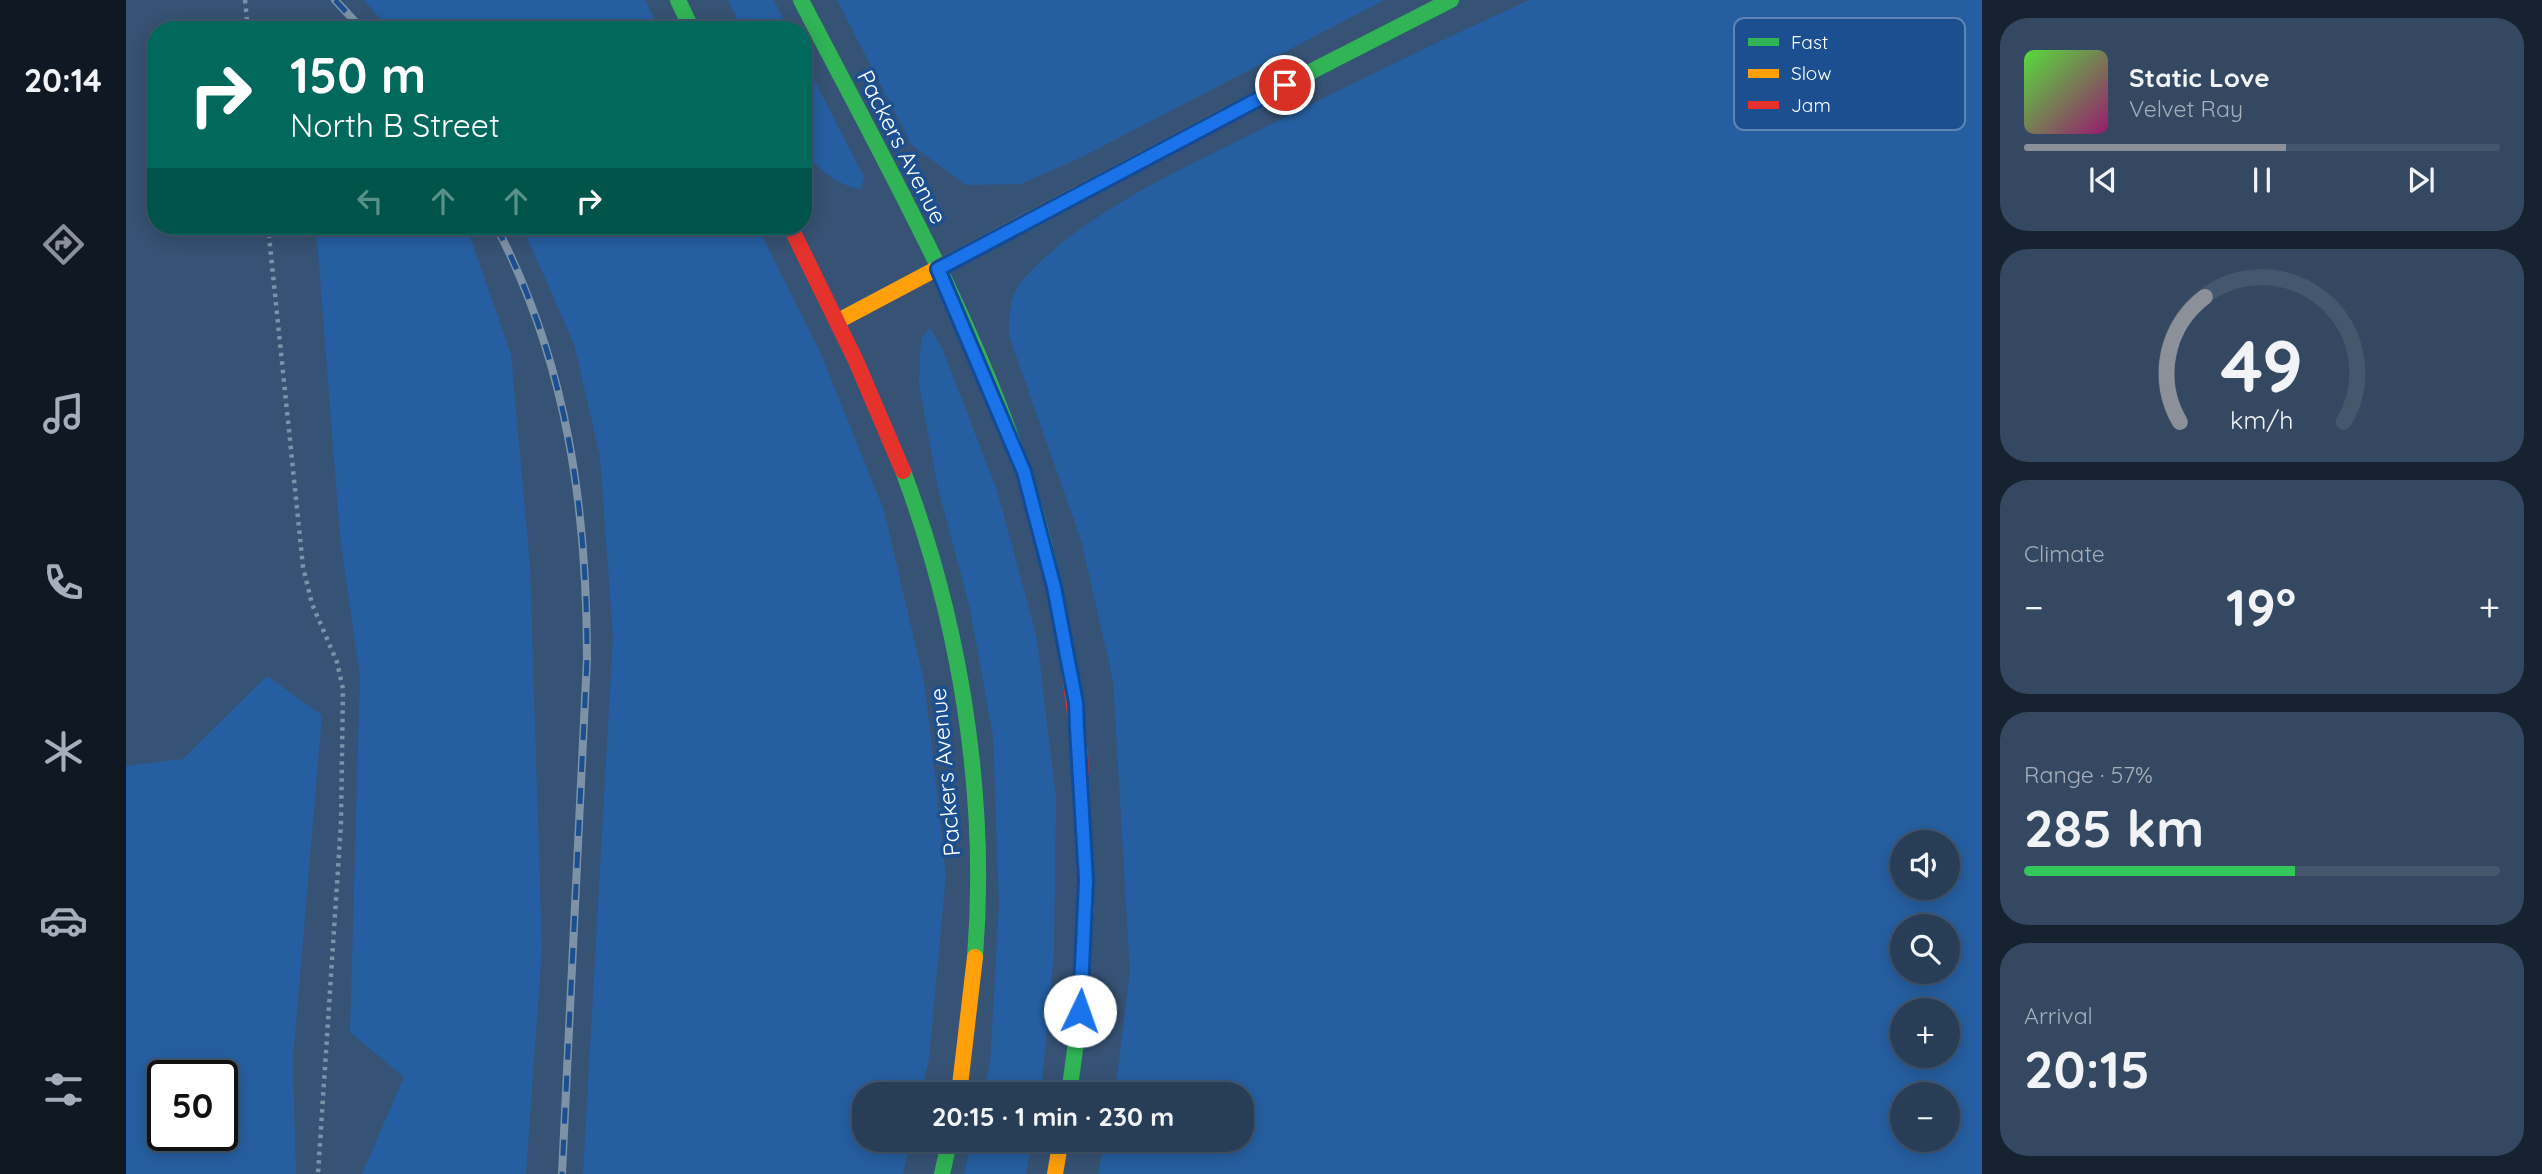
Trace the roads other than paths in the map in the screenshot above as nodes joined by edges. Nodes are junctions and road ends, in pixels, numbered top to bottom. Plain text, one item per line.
1 (677, 0) edge
2 (801, 0) edge
3 (1451, 0) edge
4 (688, 21) edge
5 (812, 21) edge
6 (812, 22) edge
7 (795, 235) edge
8 (938, 269) junction
9 (838, 321) junction
10 (961, 1082) edge
11 (1071, 1082) edge
12 (947, 1152) edge
13 (1059, 1152) edge
14 (942, 1174) edge
15 (1055, 1174) edge

1 - 4 main road
2 - 5 main road, Packers Avenue
3 - 8 main road
6 - 8 main road, Packers Avenue
7 - 9 main road, Packers Avenue
8 - 9 main road
8 - 11 main road, Packers Avenue
9 - 10 main road, Packers Avenue
12 - 14 main road
13 - 15 main road

